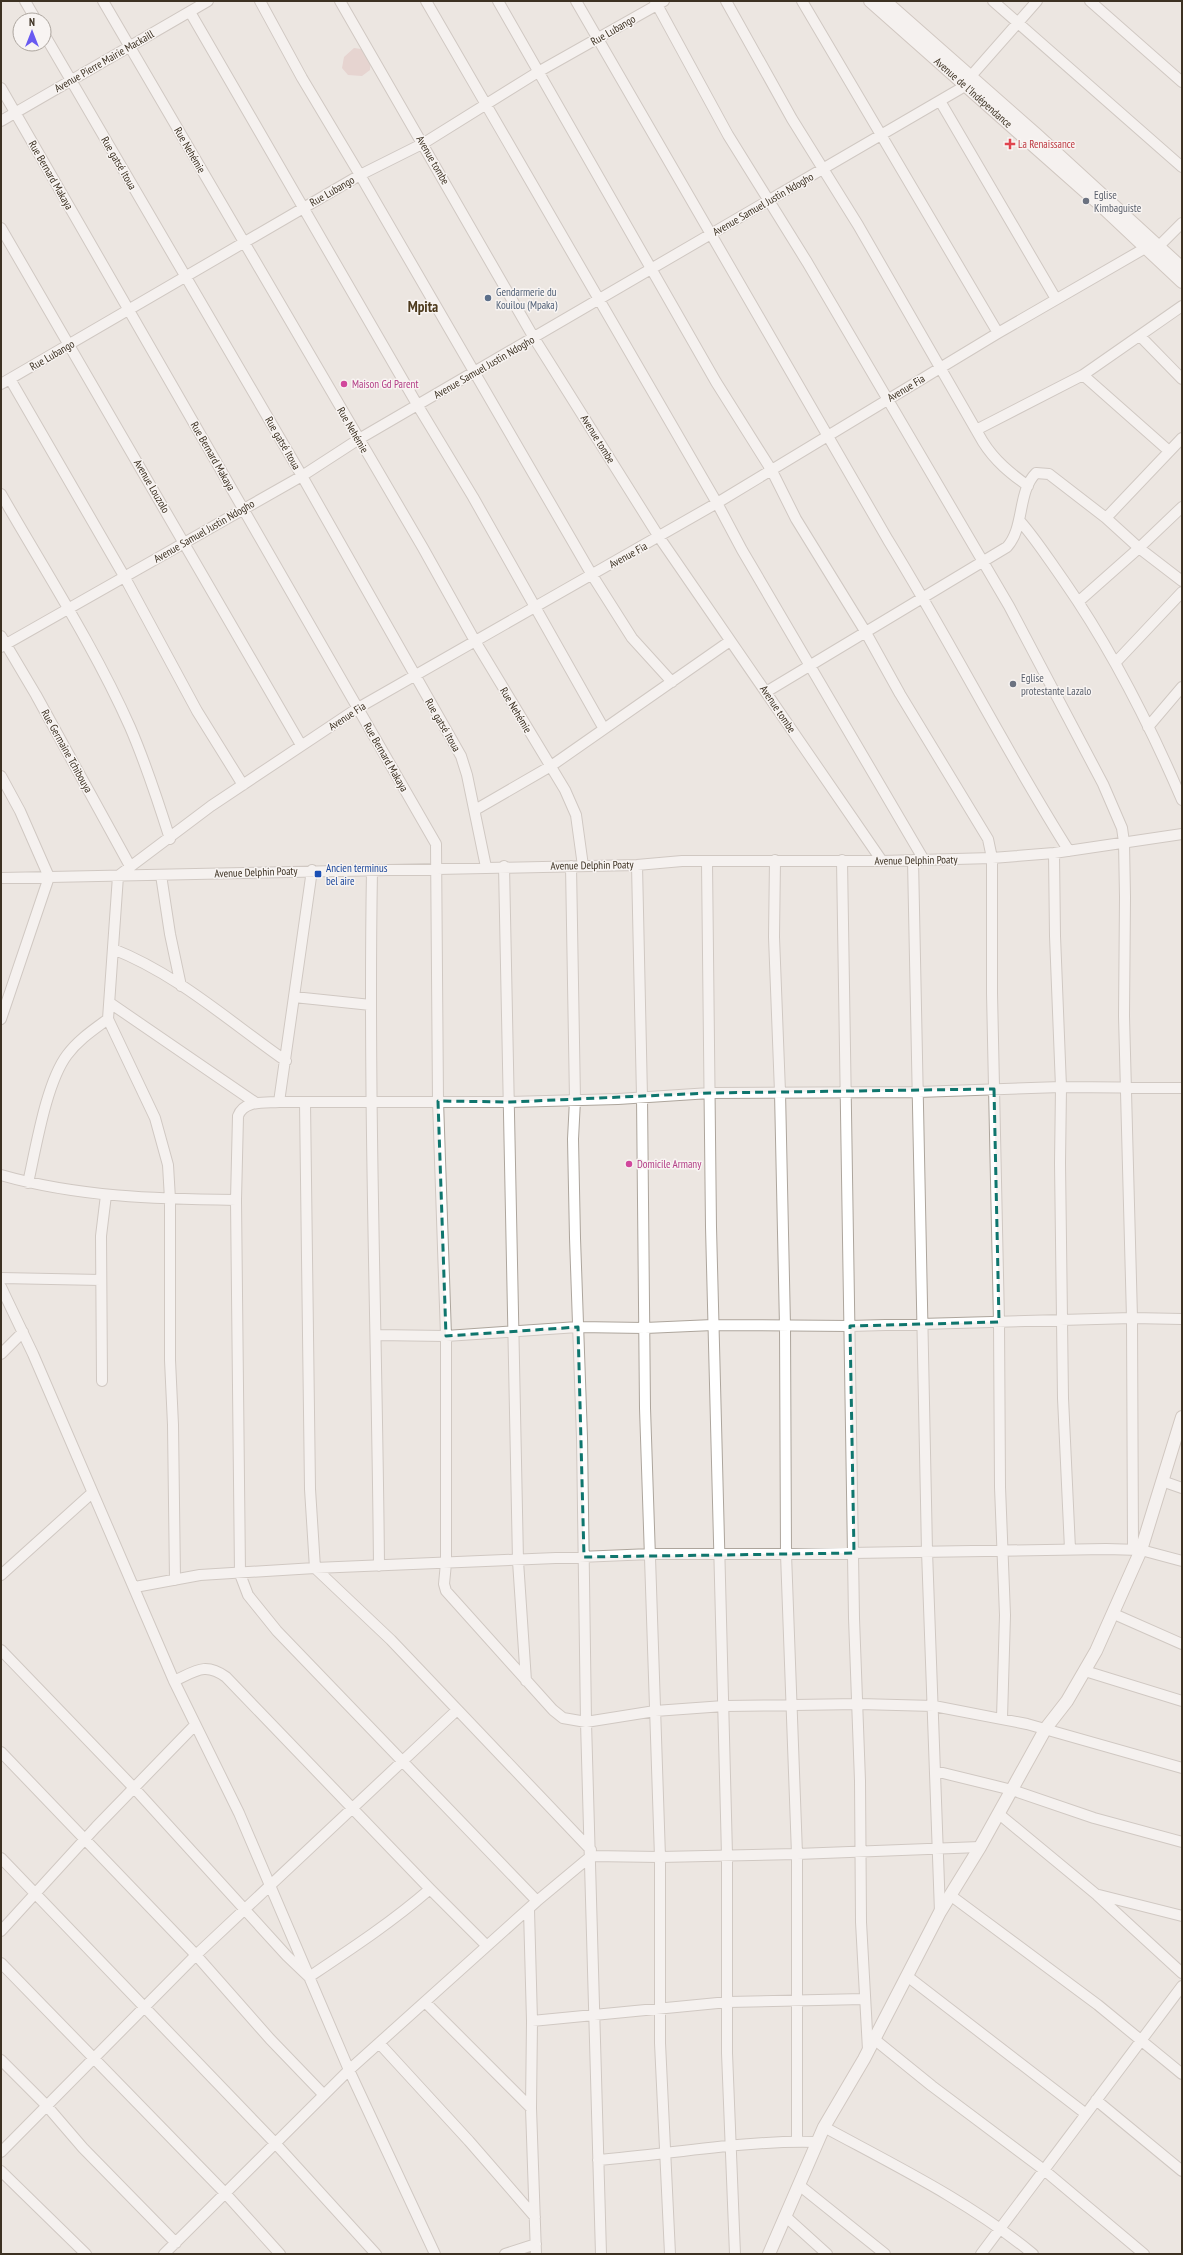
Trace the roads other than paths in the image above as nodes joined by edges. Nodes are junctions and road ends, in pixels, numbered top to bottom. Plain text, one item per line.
1 (25, 1) edge
2 (103, 1) edge
3 (208, 1) edge
4 (260, 1) edge
5 (340, 1) edge
6 (426, 1) edge
7 (498, 1) edge
8 (576, 1) edge
9 (726, 1) edge
10 (802, 1) edge
11 (870, 1) edge
12 (886, 1) edge
13 (994, 1) edge
14 (1037, 1) edge
15 (1090, 1) edge
16 (658, 2) edge
17 (31, 12) edge
18 (190, 12) junction
19 (1018, 23) junction
20 (598, 39) junction
21 (129, 46) junction
22 (52, 48) edge
23 (538, 72) junction
24 (70, 80) junction
25 (968, 81) junction
26 (1182, 82) edge
27 (1, 88) edge
28 (940, 101) junction
29 (487, 103) junction
30 (15, 113) junction
31 (1, 121) edge
32 (882, 136) junction
33 (424, 143) junction
34 (1182, 167) edge
35 (824, 169) junction
36 (360, 175) junction
37 (769, 200) junction
38 (303, 208) junction
39 (1182, 223) edge
40 (1, 228) edge
41 (710, 235) junction
42 (244, 244) junction
43 (1152, 247) junction
44 (1182, 268) edge
45 (653, 269) junction
46 (187, 276) junction
47 (1182, 282) edge
48 (1056, 299) junction
49 (599, 301) junction
50 (1182, 306) edge
51 (129, 310) junction
52 (998, 333) junction
53 (1140, 336) junction
54 (534, 338) junction
55 (68, 345) junction
56 (940, 368) junction
57 (474, 373) junction
58 (1083, 375) junction
59 (1182, 379) edge
60 (6, 382) edge
61 (887, 399) junction
62 (418, 406) junction
63 (976, 430) junction
64 (828, 436) junction
65 (1182, 438) edge
66 (359, 439) junction
67 (1169, 451) junction
68 (772, 471) junction
69 (302, 476) junction
70 (1028, 486) junction
71 (1, 494) edge
72 (717, 504) junction
73 (1182, 507) edge
74 (243, 509) junction
75 (1106, 518) junction
76 (1018, 520) junction
77 (659, 537) junction
78 (184, 542) junction
79 (1139, 548) junction
80 (983, 562) junction
81 (592, 574) junction
82 (124, 576) junction
83 (1182, 581) edge
84 (1182, 592) edge
85 (923, 596) junction
86 (1078, 602) junction
87 (535, 605) junction
88 (68, 609) junction
89 (865, 631) junction
90 (475, 641) junction
91 (730, 641) junction
92 (3, 643) edge
93 (1116, 662) junction
94 (810, 664) junction
95 (414, 675) junction
96 (672, 682) junction
97 (1182, 687) edge
98 (766, 692) junction
99 (358, 708) junction
100 (1148, 727) junction
101 (604, 729) junction
102 (301, 745) junction
103 (551, 766) junction
104 (1, 776) edge
105 (243, 785) junction
106 (1182, 800) edge
107 (475, 810) junction
108 (1182, 834) edge
109 (170, 839) junction
110 (1124, 842) junction
111 (1069, 851) junction
112 (1054, 854) junction
113 (992, 858) junction
114 (775, 860) junction
115 (842, 860) junction
116 (913, 860) junction
117 (924, 860) junction
118 (882, 861) junction
119 (708, 862) junction
120 (637, 865) junction
121 (130, 866) junction
122 (504, 866) junction
123 (571, 866) junction
124 (583, 866) junction
125 (486, 867) junction
126 (437, 868) junction
127 (312, 870) junction
128 (372, 870) junction
129 (161, 875) junction
130 (118, 876) junction
131 (49, 877) junction
132 (1, 878) edge
133 (113, 949) junction
134 (181, 986) junction
135 (294, 997) junction
136 (110, 1003) junction
137 (371, 1005) junction
138 (1, 1019) edge
139 (108, 1019) junction
140 (286, 1061) junction
141 (1061, 1087) junction
142 (994, 1088) junction
143 (1126, 1088) junction
144 (1182, 1088) edge
145 (780, 1092) junction
146 (918, 1092) junction
147 (710, 1093) junction
148 (846, 1093) junction
149 (642, 1097) junction
150 (575, 1100) junction
151 (372, 1101) junction
152 (438, 1101) junction
153 (279, 1102) junction
154 (305, 1102) junction
155 (510, 1102) junction
156 (256, 1103) junction
157 (1, 1175) edge
158 (28, 1183) junction
159 (106, 1195) junction
160 (170, 1199) junction
161 (236, 1200) junction
162 (1, 1278) edge
163 (100, 1280) junction
164 (1, 1287) edge
165 (1132, 1318) junction
166 (1182, 1319) edge
167 (1063, 1320) junction
168 (999, 1322) junction
169 (923, 1323) junction
170 (713, 1325) junction
171 (785, 1326) junction
172 (850, 1326) junction
173 (578, 1327) junction
174 (645, 1328) junction
175 (513, 1331) junction
176 (23, 1332) junction
177 (376, 1334) junction
178 (446, 1336) junction
179 (3, 1349) edge
180 (102, 1381) dead end
181 (1182, 1417) edge
182 (1162, 1481) junction
183 (1182, 1488) edge
184 (92, 1493) junction
185 (1002, 1549) junction
186 (1070, 1549) junction
187 (1137, 1550) junction
188 (927, 1551) junction
189 (720, 1553) junction
190 (854, 1553) junction
191 (651, 1554) junction
192 (786, 1554) junction
193 (584, 1557) junction
194 (1182, 1560) edge
195 (518, 1561) junction
196 (446, 1563) junction
197 (379, 1566) junction
198 (315, 1568) junction
199 (240, 1574) junction
200 (1, 1575) edge
201 (175, 1580) junction
202 (135, 1587) junction
203 (1114, 1614) junction
204 (1182, 1644) edge
205 (1, 1650) edge
206 (1085, 1671) junction
207 (174, 1681) junction
208 (526, 1681) junction
209 (1182, 1701) edge
210 (859, 1704) junction
211 (724, 1706) junction
212 (792, 1706) junction
213 (934, 1706) junction
214 (456, 1710) junction
215 (655, 1711) junction
216 (1002, 1718) junction
217 (586, 1722) junction
218 (195, 1725) junction
219 (1046, 1728) junction
220 (1, 1752) edge
221 (402, 1760) junction
222 (1182, 1768) edge
223 (936, 1771) junction
224 (134, 1789) junction
225 (1012, 1790) junction
226 (353, 1809) junction
227 (999, 1814) junction
228 (84, 1840) junction
229 (1182, 1842) edge
230 (980, 1847) junction
231 (937, 1849) junction
232 (860, 1851) junction
233 (591, 1853) junction
234 (797, 1854) junction
235 (727, 1855) junction
236 (660, 1857) junction
237 (1, 1858) edge
238 (270, 1885) junction
239 (430, 1889) junction
240 (36, 1892) junction
241 (950, 1895) junction
242 (1097, 1895) junction
243 (537, 1901) junction
244 (244, 1910) junction
245 (529, 1910) junction
246 (940, 1912) junction
247 (1182, 1916) edge
248 (1, 1931) edge
249 (487, 1946) junction
250 (196, 1955) junction
251 (1, 1963) edge
252 (1182, 1973) edge
253 (907, 1976) junction
254 (309, 1977) junction
255 (1182, 1986) edge
256 (798, 1999) junction
257 (864, 1999) junction
258 (425, 2002) junction
259 (728, 2002) junction
260 (144, 2007) junction
261 (662, 2008) junction
262 (595, 2015) junction
263 (532, 2021) junction
264 (874, 2039) junction
265 (1142, 2040) junction
266 (379, 2042) junction
267 (868, 2050) junction
268 (94, 2059) junction
269 (1, 2060) edge
270 (349, 2070) junction
271 (1182, 2074) edge
272 (323, 2094) junction
273 (1096, 2100) junction
274 (46, 2105) junction
275 (531, 2108) junction
276 (1086, 2114) junction
277 (824, 2127) junction
278 (797, 2141) junction
279 (817, 2142) junction
280 (275, 2143) junction
281 (732, 2145) junction
282 (1, 2152) edge
283 (666, 2154) junction
284 (598, 2160) junction
285 (1044, 2170) junction
286 (1, 2171) edge
287 (1182, 2171) edge
288 (799, 2185) junction
289 (225, 2193) junction
290 (785, 2216) junction
291 (535, 2217) junction
292 (1001, 2228) junction
293 (176, 2243) junction
294 (536, 2249) edge
295 (86, 2254) edge
296 (164, 2254) edge
297 (280, 2254) edge
298 (376, 2254) edge
299 (434, 2254) edge
300 (505, 2254) edge
301 (601, 2254) edge
302 (670, 2254) edge
303 (735, 2254) edge
304 (769, 2254) edge
305 (827, 2254) edge
306 (886, 2254) edge
307 (981, 2254) edge
308 (1033, 2254) edge
309 (1144, 2254) edge

1 - 17 street
2 - 21 street, Rue Nehémie
3 - 18 street, Avenue Pierre Mairie Mackaill
4 - 36 street
5 - 33 street, Avenue tombe
6 - 29 street
7 - 23 street
8 - 20 street
9 - 35 street
10 - 32 street
11 - 25 street, Avenue de l'Indépendance
12 - 25 street, Avenue de l'Indépendance
13 - 19 street
14 - 19 street, Avenue Samuel Justin Ndogho
15 - 26 street
16 - 20 street, Rue Lubango
16 - 37 street
18 - 21 street, Avenue Pierre Mairie Mackaill
18 - 38 street
19 - 25 street, Avenue Samuel Justin Ndogho
19 - 34 street
20 - 23 street, Rue Lubango
20 - 41 street
21 - 24 street, Avenue Pierre Mairie Mackaill
21 - 42 street, Rue Nehémie
22 - 24 street, Rue gatsé Itoua
23 - 29 street, Rue Lubango
23 - 45 street
24 - 30 street, Avenue Pierre Mairie Mackaill
24 - 46 street, Rue gatsé Itoua
25 - 28 street, Avenue Samuel Justin Ndogho
25 - 43 street, Avenue de l'Indépendance
27 - 30 street, Rue Bernard Makaya
28 - 32 street, Avenue Samuel Justin Ndogho
28 - 48 street
29 - 33 street, Rue Lubango
29 - 49 street
30 - 31 street, Avenue Pierre Mairie Mackaill
30 - 51 street, Rue Bernard Makaya
32 - 35 street, Avenue Samuel Justin Ndogho
32 - 52 street
33 - 36 street, Rue Lubango
33 - 54 street, Avenue tombe
35 - 37 street, Avenue Samuel Justin Ndogho
35 - 56 street
36 - 38 street, Rue Lubango
36 - 57 street
37 - 41 street, Avenue Samuel Justin Ndogho
37 - 61 street
38 - 42 street, Rue Lubango
38 - 62 street
39 - 43 street, Avenue Fia
40 - 55 street, Avenue Louzolo
41 - 45 street, Avenue Samuel Justin Ndogho
41 - 64 street
42 - 46 street, Rue Lubango
42 - 66 street, Rue Nehémie
43 - 44 street, Avenue de l'Indépendance
43 - 47 street, Avenue de l'Indépendance
43 - 48 street, Avenue Fia
45 - 49 street, Avenue Samuel Justin Ndogho
45 - 68 street
46 - 51 street, Rue Lubango
46 - 69 street, Rue gatsé Itoua
48 - 52 street, Avenue Fia
49 - 54 street, Avenue Samuel Justin Ndogho
49 - 72 street
50 - 53 street
51 - 55 street, Rue Lubango
51 - 74 street, Rue Bernard Makaya
52 - 56 street, Avenue Fia
53 - 58 street
53 - 59 street
54 - 57 street, Avenue Samuel Justin Ndogho
54 - 77 street, Avenue tombe
55 - 60 street, Rue Lubango
55 - 78 street, Avenue Louzolo
56 - 61 street, Avenue Fia
56 - 63 street
57 - 62 street, Avenue Samuel Justin Ndogho
57 - 81 street
58 - 63 street
58 - 67 street
60 - 82 street
61 - 64 street, Avenue Fia
61 - 80 street
62 - 66 street, Avenue Samuel Justin Ndogho
62 - 87 street
63 - 70 street
64 - 68 street, Avenue Fia
64 - 85 street
65 - 67 street
66 - 69 street, Avenue Samuel Justin Ndogho
66 - 90 street, Rue Nehémie
67 - 75 street
68 - 72 street, Avenue Fia
68 - 89 street
69 - 74 street, Avenue Samuel Justin Ndogho
69 - 95 street, Rue gatsé Itoua
70 - 75 street
70 - 76 street
71 - 88 street
72 - 77 street, Avenue Fia
72 - 94 street
73 - 79 street
74 - 78 street, Avenue Samuel Justin Ndogho
74 - 99 street, Rue Bernard Makaya
75 - 79 street
76 - 80 street
76 - 86 street
77 - 81 street, Avenue Fia
77 - 91 street, Avenue tombe
78 - 82 street, Avenue Samuel Justin Ndogho
78 - 102 street, Avenue Louzolo
79 - 83 street
79 - 86 street
80 - 85 street
80 - 110 street
81 - 87 street, Avenue Fia
81 - 96 street
82 - 88 street, Avenue Samuel Justin Ndogho
82 - 105 street
84 - 93 street
85 - 89 street
85 - 111 street
86 - 93 street
87 - 90 street, Avenue Fia
87 - 101 street
88 - 92 street, Avenue Samuel Justin Ndogho
88 - 109 street
89 - 94 street
89 - 113 street
90 - 95 street, Avenue Fia
90 - 103 street, Rue Nehémie
91 - 96 street
91 - 98 street, Avenue tombe
92 - 121 street, Rue Germaine Tchibouya
93 - 100 street
94 - 98 street
94 - 117 street
95 - 99 street, Avenue Fia
95 - 107 street, Rue gatsé Itoua
96 - 101 street
97 - 100 street
98 - 118 street, Avenue tombe
99 - 102 street, Avenue Fia
99 - 126 street, Rue Bernard Makaya
100 - 106 street
101 - 103 street
102 - 105 street, Avenue Fia
103 - 107 street
103 - 124 street, Rue Nehémie
104 - 131 street
105 - 109 street, Avenue Fia
107 - 125 street, Rue gatsé Itoua
108 - 110 street, Avenue Delphin Poaty
109 - 121 street, Avenue Fia
110 - 111 street, Avenue Delphin Poaty
110 - 143 street
111 - 112 street, Avenue Delphin Poaty
112 - 113 street, Avenue Delphin Poaty
112 - 141 street
113 - 117 street, Avenue Delphin Poaty
113 - 142 street
114 - 115 street, Avenue Delphin Poaty
114 - 119 street, Avenue Delphin Poaty
114 - 145 street
115 - 118 street, Avenue Delphin Poaty
115 - 148 street
116 - 117 street, Avenue Delphin Poaty
116 - 118 street, Avenue Delphin Poaty
116 - 146 street
119 - 120 street, Avenue Delphin Poaty
119 - 147 street
120 - 124 street, Avenue Delphin Poaty
120 - 149 street
121 - 130 street, Avenue Fia
122 - 123 street, Avenue Delphin Poaty
122 - 125 street, Avenue Delphin Poaty
122 - 155 street
123 - 124 street, Avenue Delphin Poaty
123 - 150 street
125 - 126 street, Avenue Delphin Poaty
126 - 128 street, Avenue Delphin Poaty
126 - 152 street, Rue Bernard Makaya
127 - 128 street, Avenue Delphin Poaty
127 - 129 street, Avenue Delphin Poaty
127 - 135 street
128 - 137 street
129 - 130 street, Avenue Delphin Poaty
129 - 134 street
130 - 131 street, Avenue Delphin Poaty
130 - 133 street
131 - 132 street, Avenue Delphin Poaty
131 - 138 street
133 - 134 street
133 - 136 street
134 - 140 street
135 - 137 street
135 - 140 street
136 - 139 street
136 - 156 street
137 - 151 street
139 - 158 street
139 - 160 street
140 - 153 street
141 - 142 street
141 - 143 street
141 - 167 street
142 - 146 street
142 - 168 street
143 - 144 street
143 - 165 street
145 - 147 street
145 - 148 street
145 - 171 street
146 - 148 street
146 - 169 street
147 - 149 street
147 - 170 street
148 - 172 street
149 - 150 street
149 - 174 street
150 - 155 street
150 - 173 street
151 - 152 street
151 - 154 street
151 - 177 street
152 - 155 street
152 - 178 street, Rue Bernard Makaya
153 - 154 street
153 - 156 street
154 - 198 street
155 - 175 street
156 - 161 street
157 - 158 street
158 - 159 street
159 - 160 street
159 - 163 street
160 - 161 street
160 - 201 street
161 - 199 street
162 - 163 street
163 - 180 street
164 - 176 street
165 - 166 street
165 - 167 street
165 - 187 street
167 - 168 street
167 - 186 street
168 - 169 street
168 - 185 street
169 - 172 street
169 - 188 street
170 - 171 street
170 - 174 street
170 - 189 street
171 - 172 street
171 - 192 street
172 - 190 street
173 - 174 street
173 - 175 street
173 - 193 street
174 - 191 street
175 - 178 street
175 - 195 street
176 - 179 street
176 - 184 street
177 - 178 street
177 - 197 street
178 - 196 street, Rue Bernard Makaya
181 - 182 street
182 - 183 street
182 - 187 street
184 - 200 street
184 - 202 street
185 - 186 street
185 - 188 street
185 - 216 street
186 - 187 street
187 - 194 street
187 - 203 street
188 - 190 street
188 - 213 street
189 - 191 street
189 - 192 street
189 - 211 street
190 - 192 street
190 - 210 street
191 - 193 street
191 - 215 street
192 - 212 street
193 - 195 street
193 - 217 street
195 - 196 street
195 - 208 street
196 - 197 street
196 - 208 street, Rue Bernard Makaya
197 - 198 street
198 - 199 street
198 - 214 street
199 - 201 street
199 - 221 street
201 - 202 street
202 - 207 street
203 - 204 street
203 - 206 street
205 - 224 street
206 - 209 street
206 - 219 street
207 - 218 street
207 - 226 street
208 - 217 street, Rue Bernard Makaya
210 - 212 street, Rue Bernard Makaya
210 - 213 street, Rue Bernard Makaya
210 - 232 street
211 - 212 street, Rue Bernard Makaya
211 - 215 street, Rue Bernard Makaya
211 - 235 street
212 - 234 street
213 - 216 street, Rue Bernard Makaya
213 - 223 street
214 - 221 street
214 - 233 street
215 - 217 street, Rue Bernard Makaya
215 - 236 street
216 - 219 street, Rue Bernard Makaya
217 - 233 street
218 - 224 street
218 - 238 street
219 - 222 street, Rue Bernard Makaya
219 - 225 street
220 - 228 street
221 - 226 street
221 - 243 street
223 - 225 street
223 - 231 street
224 - 228 street
224 - 244 street
225 - 227 street
225 - 229 street
226 - 238 street
226 - 239 street
227 - 230 street
227 - 242 street
228 - 240 street
228 - 250 street
230 - 231 street
230 - 241 street
231 - 232 street
231 - 246 street
232 - 234 street
232 - 257 street
233 - 236 street
233 - 243 street
233 - 262 street
234 - 235 street
234 - 256 street
235 - 236 street
235 - 259 street
236 - 261 street
237 - 240 street
238 - 244 street
238 - 254 street
239 - 249 street
239 - 254 street
240 - 248 street
240 - 260 street
241 - 246 street
241 - 265 street
242 - 247 street
242 - 252 street
243 - 245 street
244 - 250 street
244 - 254 street
245 - 249 street
245 - 263 street
246 - 253 street
249 - 258 street
250 - 260 street
250 - 272 street
251 - 268 street
253 - 264 street
253 - 276 street
254 - 270 street
255 - 265 street
256 - 257 street
256 - 259 street
256 - 278 street
257 - 267 street
258 - 266 street
258 - 275 street
259 - 261 street
259 - 281 street
260 - 268 street
260 - 280 street
261 - 262 street
261 - 283 street
262 - 263 street
262 - 284 street
263 - 275 street
264 - 267 street
264 - 285 street
265 - 271 street
265 - 273 street
266 - 270 street
266 - 291 street
267 - 277 street
268 - 274 street
268 - 289 street
269 - 274 street
270 - 272 street
270 - 299 street
272 - 280 street
273 - 276 street
273 - 287 street
274 - 282 street
274 - 293 street
275 - 291 street
276 - 285 street
277 - 279 street
277 - 292 street
278 - 279 street
278 - 281 street
279 - 288 street
280 - 289 street
280 - 298 street
281 - 283 street
281 - 303 street
283 - 284 street
283 - 302 street
284 - 301 street
285 - 292 street
285 - 309 street
286 - 295 street
288 - 290 street
288 - 306 street
289 - 293 street
289 - 297 street
290 - 304 street
290 - 305 street
291 - 294 street
292 - 307 street
292 - 308 street
293 - 296 street
294 - 300 street

